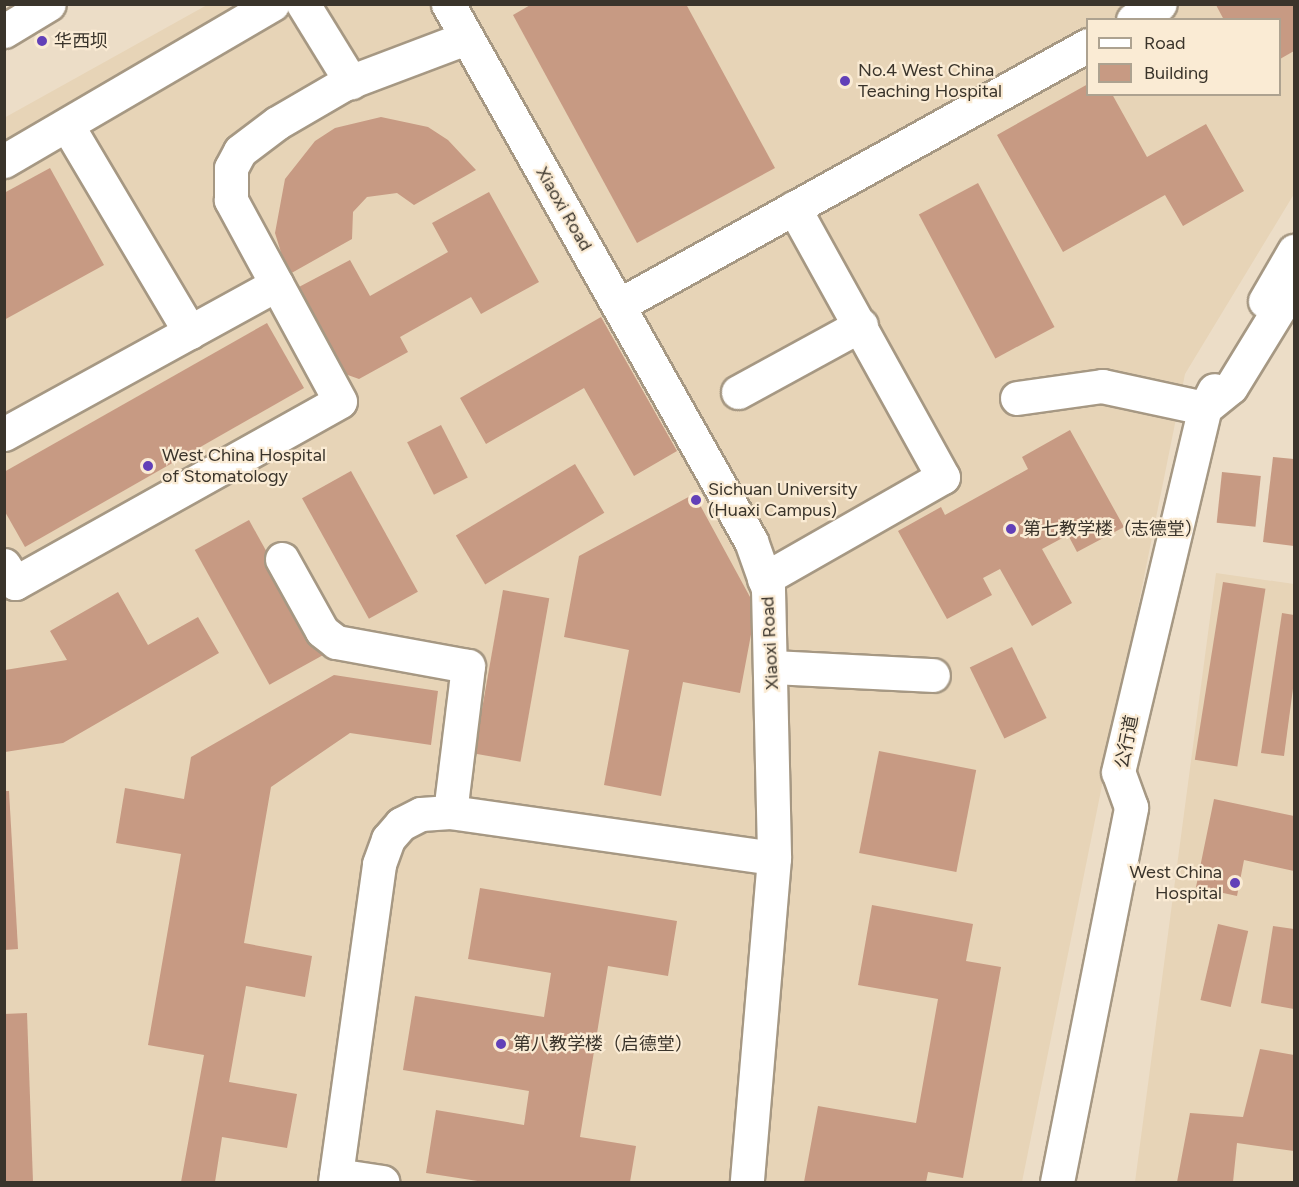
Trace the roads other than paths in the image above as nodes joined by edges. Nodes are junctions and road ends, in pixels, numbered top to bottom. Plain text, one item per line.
1 (49, 4) edge
2 (273, 4) edge
3 (303, 4) edge
4 (448, 4) edge
5 (1160, 4) edge
6 (1136, 18) edge
7 (4, 31) edge
8 (466, 38) junction
9 (1086, 46) edge
10 (351, 82) junction
11 (67, 125) junction
12 (4, 161) edge
13 (794, 208) junction
14 (1294, 250) edge
15 (277, 284) junction
16 (1294, 284) edge
17 (619, 305) junction
18 (861, 325) junction
19 (190, 332) junction
20 (738, 392) dead end
21 (1017, 398) dead end
22 (1205, 408) junction
23 (4, 434) edge
24 (282, 559) dead end
25 (4, 565) edge
26 (764, 579) junction
27 (774, 667) junction
28 (933, 675) dead end
29 (450, 812) junction
30 (774, 858) junction
31 (336, 1179) edge
32 (382, 1182) edge
33 (747, 1182) edge
34 (1057, 1182) edge

1 - 7 street
2 - 11 street
3 - 10 street
4 - 8 street, Xiaoxi Road
5 - 6 street
8 - 10 street
8 - 17 street, Xiaoxi Road
9 - 13 street
10 - 15 street
11 - 12 street
11 - 19 street
13 - 17 street
13 - 18 street
14 - 22 street, 公行道
15 - 19 street
15 - 25 street
16 - 22 street
17 - 26 street, Xiaoxi Road
18 - 20 street
18 - 26 street
19 - 23 street
21 - 22 street
22 - 34 street, 公行道
24 - 29 street
26 - 27 street, Xiaoxi Road
27 - 28 street
27 - 30 street, Xiaoxi Road
29 - 30 street
29 - 31 street
30 - 33 street, Xiaoxi Road
31 - 32 street

